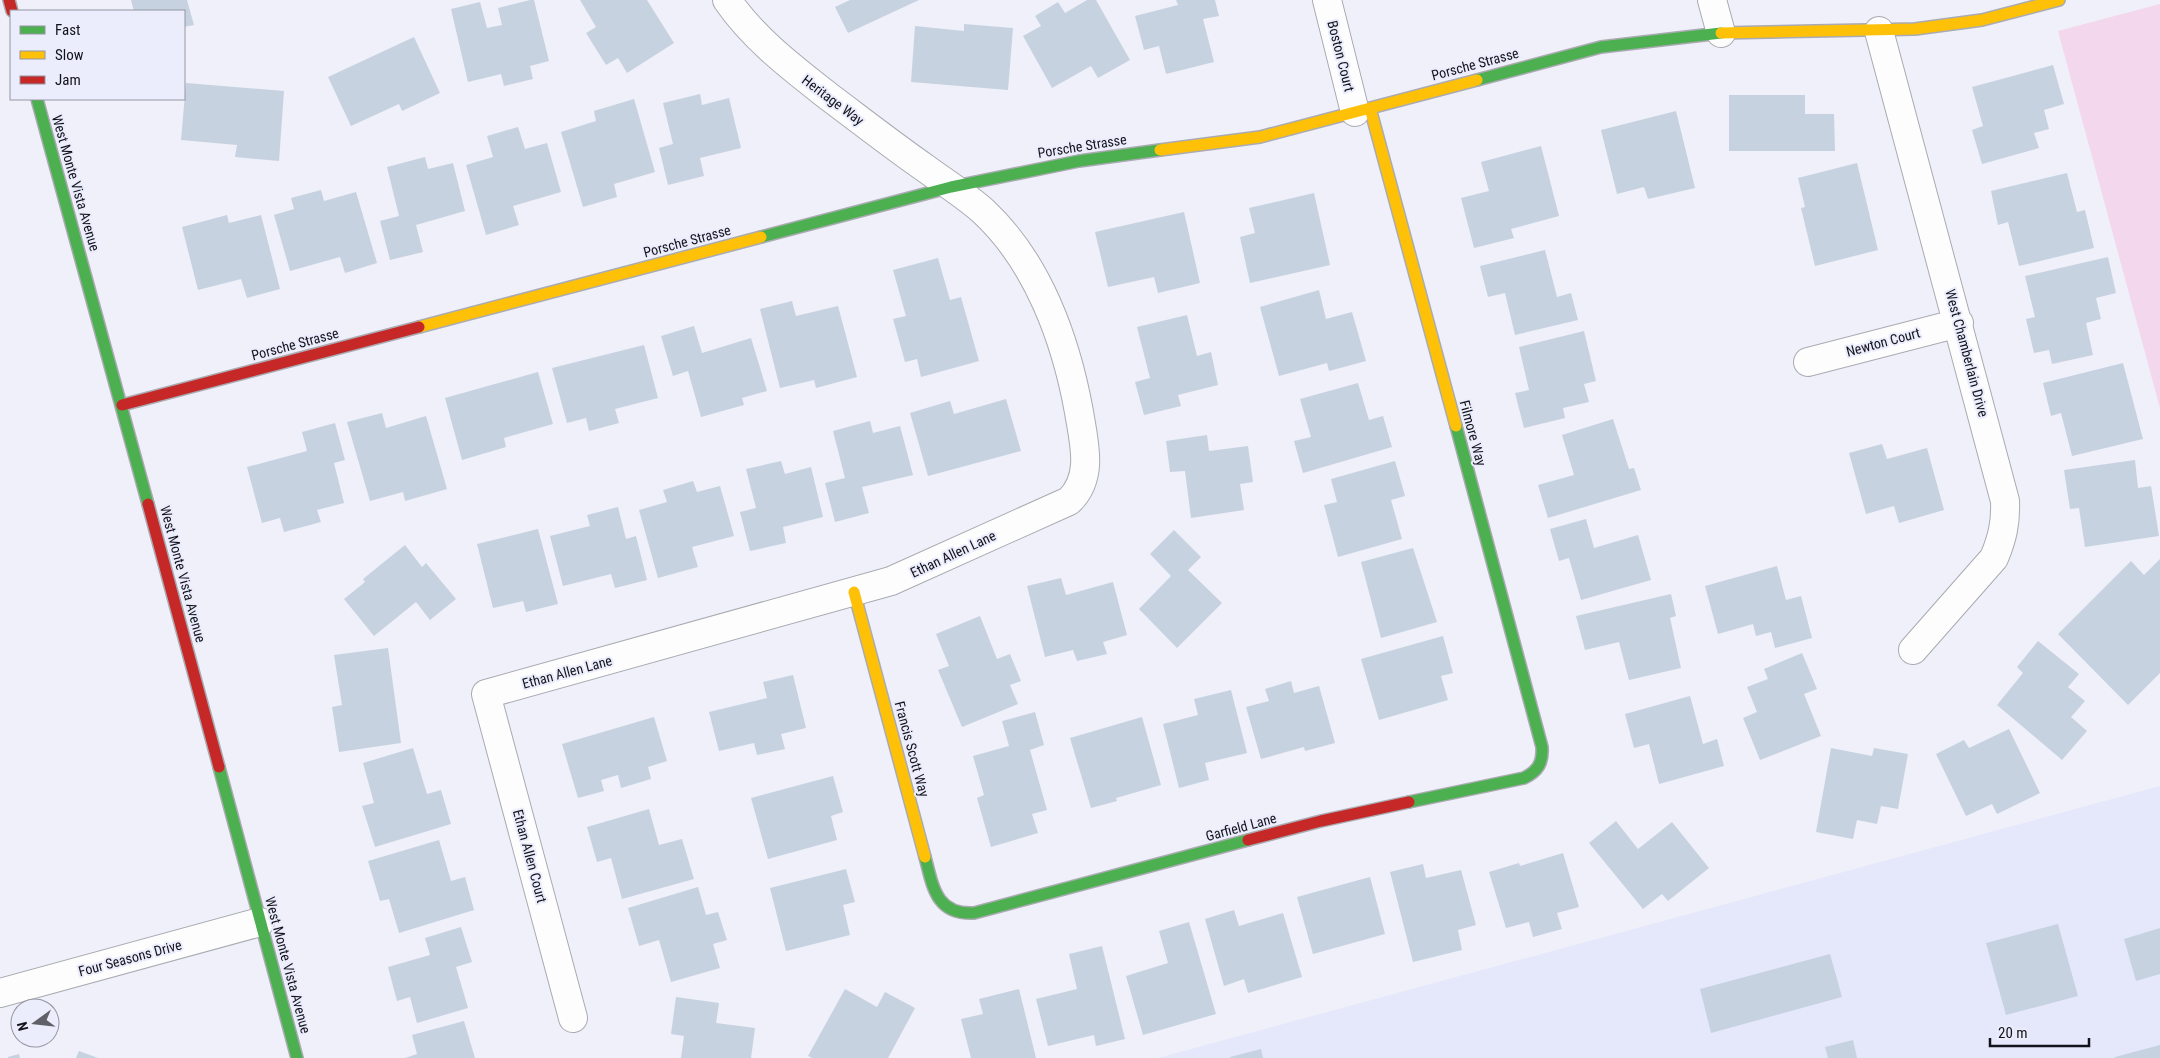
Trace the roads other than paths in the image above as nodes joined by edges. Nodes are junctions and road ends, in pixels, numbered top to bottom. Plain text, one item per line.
1 (727, 0) edge
2 (1327, 0) edge
3 (1712, 0) edge
4 (2059, 0) edge
5 (1880, 31) junction
6 (1721, 33) junction
7 (37, 100) edge
8 (1362, 110) junction
9 (951, 187) junction
10 (1959, 323) junction
11 (1808, 362) dead end
12 (122, 405) junction
13 (854, 592) junction
14 (1913, 650) dead end
15 (486, 694) joint
16 (1541, 766) joint
17 (948, 910) joint
18 (260, 922) junction
19 (0, 993) edge
20 (573, 1018) dead end
21 (297, 1058) edge

1 - 9 street, Heritage Way
2 - 8 street, Boston Court
3 - 6 street
4 - 5 street, Porsche Strasse
5 - 6 street, Porsche Strasse
5 - 10 street, West Chamberlain Drive
6 - 8 street, Porsche Strasse
7 - 12 street, West Monte Vista Avenue
8 - 9 street, Porsche Strasse
8 - 16 street, Filmore Way
9 - 12 street, Porsche Strasse
9 - 13 street, Ethan Allen Lane
10 - 11 street, Newton Court
10 - 14 street, West Chamberlain Drive
12 - 18 street, West Monte Vista Avenue
13 - 15 street, Ethan Allen Lane
13 - 17 street, Francis Scott Way
15 - 20 street, Ethan Allen Court
16 - 17 street, Garfield Lane
18 - 19 street, Four Seasons Drive
18 - 21 street, West Monte Vista Avenue

